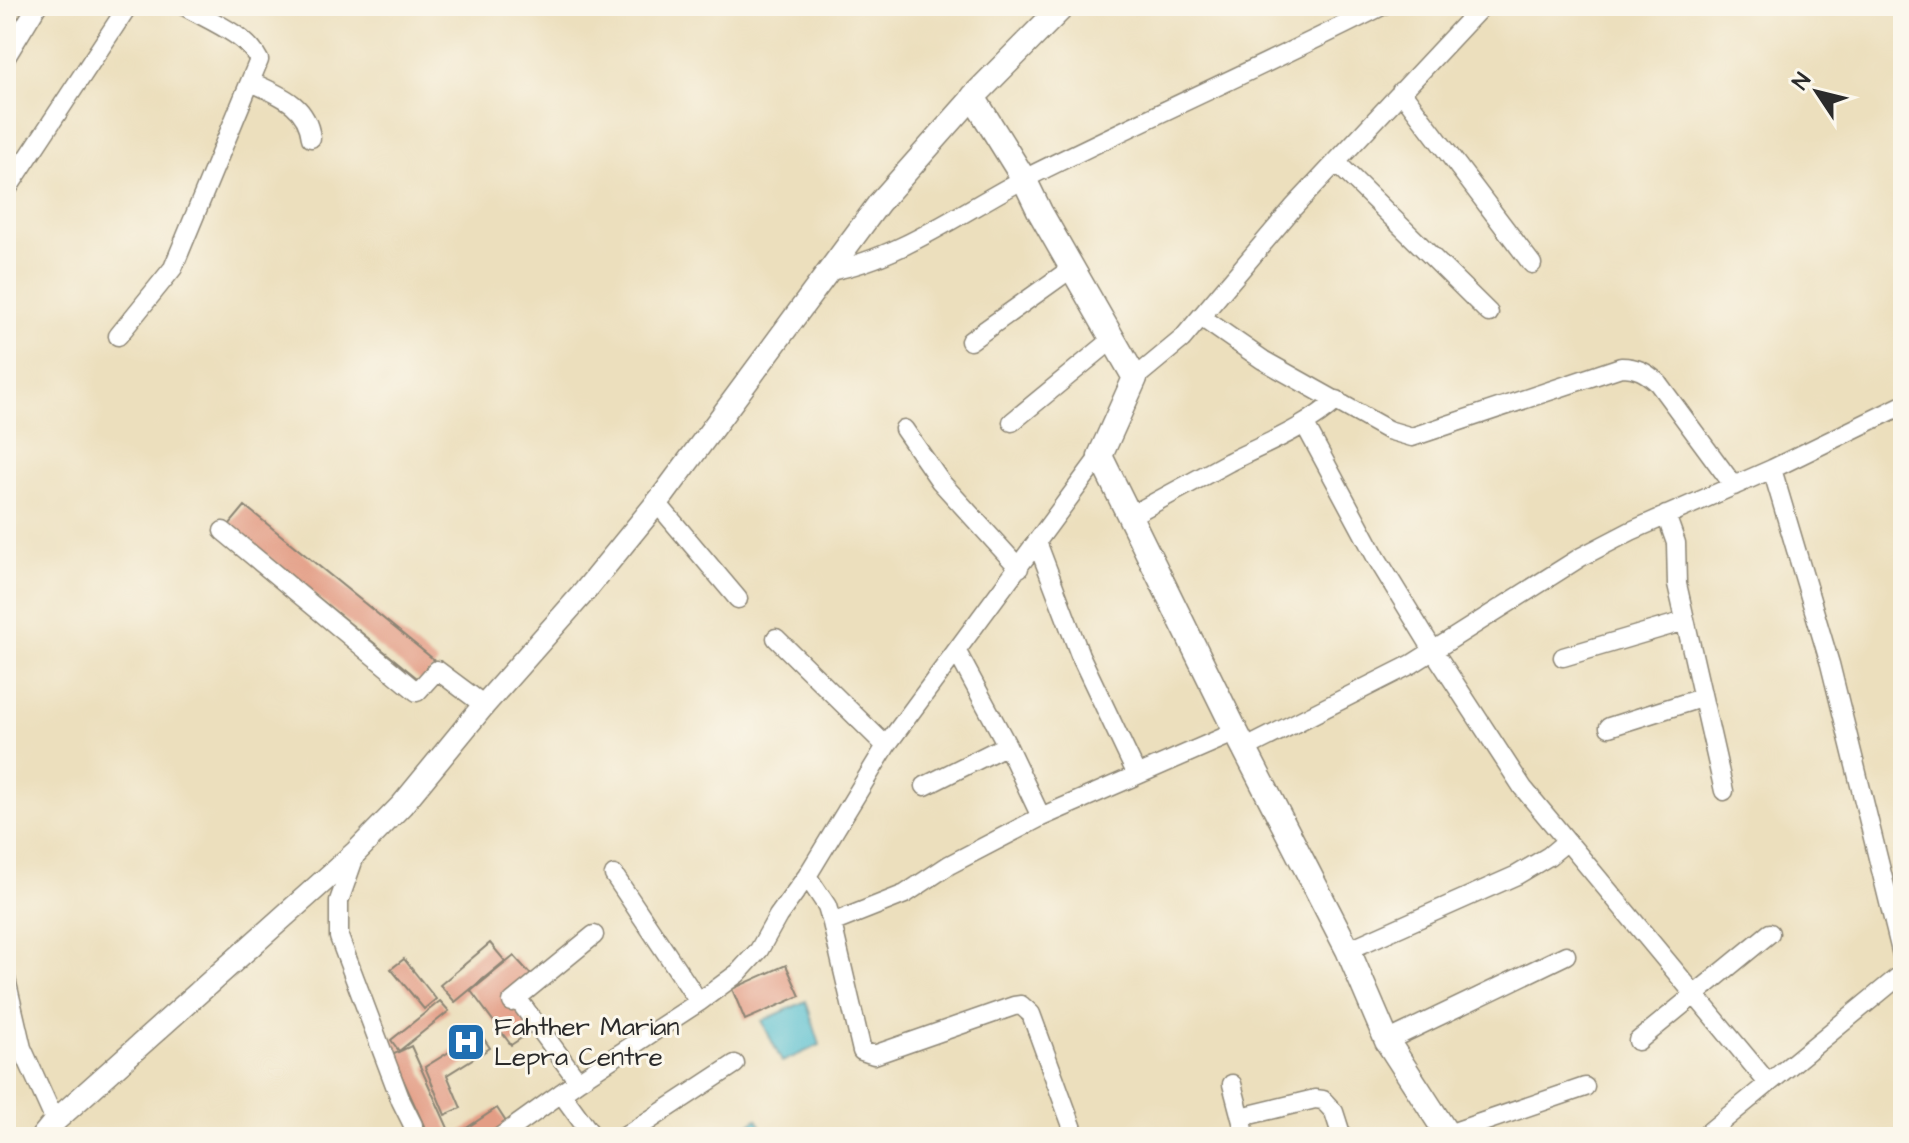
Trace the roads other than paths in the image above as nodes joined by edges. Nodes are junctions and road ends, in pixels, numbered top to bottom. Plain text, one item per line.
1 (37, 6) edge
2 (128, 6) edge
3 (184, 6) edge
4 (1063, 6) edge
5 (1382, 6) edge
6 (1482, 6) edge
7 (6, 57) edge
8 (251, 82) junction
9 (1401, 91) junction
10 (973, 97) junction
11 (311, 138) dead end
12 (1336, 162) junction
13 (1024, 179) junction
14 (6, 191) edge
15 (1532, 264) dead end
16 (1072, 268) junction
17 (829, 271) junction
18 (1489, 313) dead end
19 (1201, 317) junction
20 (118, 336) dead end
21 (1113, 339) junction
22 (970, 341) dead end
23 (1135, 378) junction
24 (1337, 400) junction
25 (1903, 405) edge
26 (1012, 422) dead end
27 (1305, 425) junction
28 (904, 429) dead end
29 (1100, 456) junction
30 (1772, 469) junction
31 (1734, 486) junction
32 (657, 503) junction
33 (1666, 515) junction
34 (1130, 516) junction
35 (223, 531) dead end
36 (1037, 542) junction
37 (1019, 568) junction
38 (738, 599) dead end
39 (1685, 621) junction
40 (776, 638) dead end
41 (1433, 650) junction
42 (957, 652) junction
43 (1563, 657) dead end
44 (1701, 698) junction
45 (484, 705) junction
46 (1609, 727) dead end
47 (1241, 740) junction
48 (1007, 745) junction
49 (886, 746) junction
50 (1137, 775) junction
51 (925, 786) dead end
52 (1724, 791) dead end
53 (1041, 817) junction
54 (1567, 841) junction
55 (356, 852) junction
56 (614, 875) dead end
57 (807, 876) junction
58 (832, 923) junction
59 (1770, 933) dead end
60 (594, 935) dead end
61 (1348, 950) junction
62 (1566, 955) dead end
63 (1903, 959) edge
64 (1903, 973) edge
65 (6, 979) edge
66 (1696, 995) junction
67 (699, 1002) junction
68 (1387, 1041) junction
69 (1638, 1041) dead end
70 (735, 1064) dead end
71 (578, 1081) junction
72 (1768, 1083) junction
73 (1232, 1084) dead end
74 (1585, 1087) dead end
75 (561, 1093) junction
76 (1241, 1117) junction
77 (49, 1129) edge
78 (1449, 1136) edge
79 (413, 1137) edge
80 (500, 1137) edge
81 (593, 1137) edge
82 (624, 1137) edge
83 (1076, 1137) edge
84 (1246, 1137) edge
85 (1342, 1137) edge
86 (1703, 1137) edge

1 - 7 street
2 - 14 street
3 - 8 street
4 - 10 main road
5 - 13 street
6 - 9 street
8 - 11 street
8 - 20 street
9 - 12 street
9 - 15 street
10 - 13 main road
10 - 17 street
12 - 18 street
12 - 19 street
13 - 16 main road
13 - 17 street
16 - 21 main road
16 - 22 street
17 - 32 street
19 - 23 street
19 - 24 street
21 - 23 main road
21 - 26 street
23 - 29 main road
24 - 27 street
24 - 31 street
25 - 30 street
27 - 34 street
27 - 41 street
28 - 37 street
29 - 34 main road
29 - 36 street
30 - 31 street
30 - 63 street
31 - 33 street
32 - 38 street
32 - 45 street
33 - 39 street
33 - 41 street
34 - 47 main road
35 - 45 street
36 - 37 street
36 - 50 street
37 - 42 street
39 - 43 street
39 - 44 street
40 - 49 street
41 - 47 street
41 - 54 street
42 - 48 street
42 - 49 street
44 - 46 street
44 - 52 street
45 - 55 street
47 - 50 street
47 - 61 main road
48 - 51 street
48 - 53 street
49 - 57 street
50 - 53 street
53 - 58 street
54 - 61 street
54 - 66 street
55 - 77 street
55 - 79 street
56 - 67 street
57 - 58 street
57 - 67 street
58 - 83 street
59 - 66 street
60 - 71 street
61 - 68 main road
62 - 68 street
64 - 72 street
65 - 77 street
66 - 69 street
66 - 72 street
67 - 71 street
68 - 78 main road
70 - 82 street
71 - 75 street
72 - 86 street
73 - 76 street
74 - 78 street
75 - 80 street
75 - 81 street
76 - 84 street
76 - 85 street

